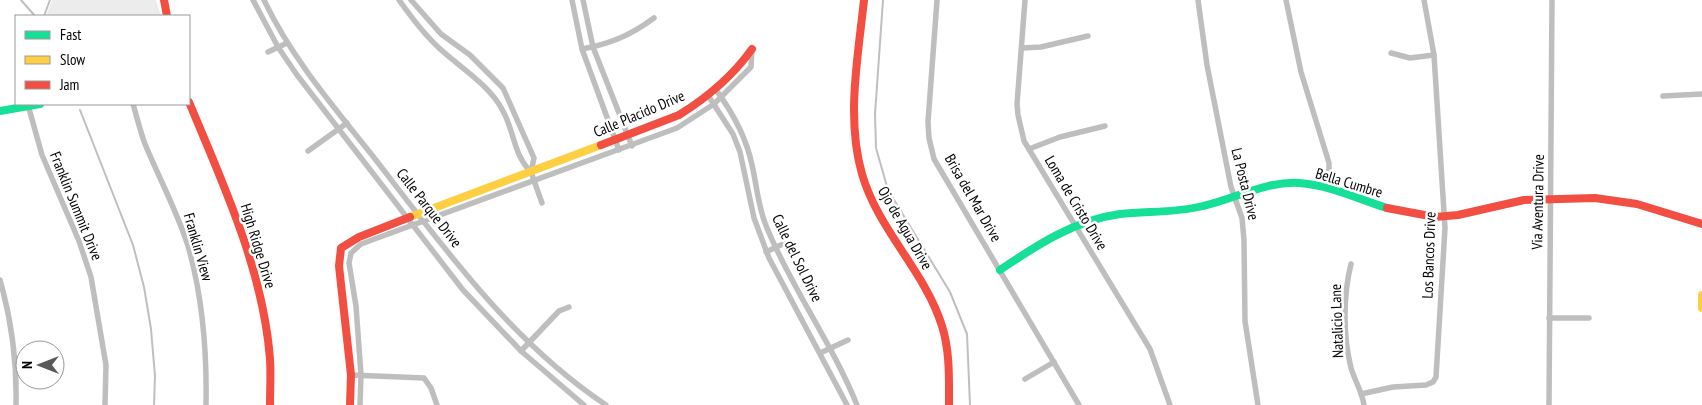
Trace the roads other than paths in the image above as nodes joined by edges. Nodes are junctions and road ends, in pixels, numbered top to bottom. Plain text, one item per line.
1 (164, 0) edge
2 (254, 0) edge
3 (264, 0) edge
4 (399, 0) edge
5 (411, 0) edge
6 (572, 0) edge
7 (583, 0) edge
8 (864, 0) edge
9 (937, 0) edge
10 (1025, 0) edge
11 (1198, 0) edge
12 (1286, 0) edge
13 (1424, 0) edge
14 (1552, 0) edge
15 (167, 15) edge
16 (654, 18) dead end
17 (1088, 36) dead end
18 (287, 43) junction
19 (593, 47) junction
20 (278, 48) junction
21 (752, 48) joint
22 (1022, 48) junction
23 (582, 49) junction
24 (268, 52) dead end
25 (1391, 53) dead end
26 (1434, 55) junction
27 (473, 58) junction
28 (464, 69) junction
29 (716, 90) junction
30 (1702, 94) edge
31 (1663, 96) dead end
32 (708, 97) junction
33 (721, 97) junction
34 (190, 104) edge
35 (714, 104) junction
36 (28, 105) joint
37 (133, 105) edge
38 (0, 111) edge
39 (347, 123) junction
40 (1105, 126) dead end
41 (338, 130) junction
42 (629, 136) junction
43 (616, 140) junction
44 (632, 146) junction
45 (1029, 149) junction
46 (620, 150) junction
47 (308, 151) dead end
48 (532, 172) junction
49 (392, 181) junction
50 (534, 181) junction
51 (756, 183) junction
52 (748, 184) junction
53 (384, 187) junction
54 (1329, 188) junction
55 (1235, 196) junction
56 (1550, 199) junction
57 (467, 201) junction
58 (542, 204) dead end
59 (1444, 216) junction
60 (420, 218) junction
61 (410, 222) junction
62 (1702, 224) edge
63 (1076, 226) junction
64 (785, 243) dead end
65 (341, 248) junction
66 (776, 248) junction
67 (766, 252) junction
68 (350, 253) junction
69 (1350, 264) dead end
70 (1000, 270) junction
71 (0, 280) edge
72 (472, 283) junction
73 (463, 290) junction
74 (1702, 295) edge
75 (569, 307) dead end
76 (1702, 308) edge
77 (1549, 318) junction
78 (1589, 318) dead end
79 (848, 340) dead end
80 (529, 341) junction
81 (830, 348) junction
82 (521, 351) junction
83 (820, 353) junction
84 (1054, 362) junction
85 (351, 375) junction
86 (361, 375) junction
87 (1026, 379) dead end
88 (1361, 394) junction
89 (16, 405) edge
90 (105, 405) edge
91 (206, 405) edge
92 (270, 405) edge
93 (350, 405) edge
94 (360, 405) edge
95 (437, 405) edge
96 (584, 405) edge
97 (606, 405) edge
98 (847, 405) edge
99 (857, 405) edge
100 (949, 405) edge
101 (1079, 405) edge
102 (1170, 405) edge
103 (1258, 405) edge
104 (1364, 405) edge
105 (1548, 405) edge

1 - 15 street
2 - 20 street, Calle Parque Drive
3 - 18 street, Calle Parque Drive
4 - 28 street
5 - 27 street
6 - 23 street
7 - 19 street
8 - 100 street, Ojo de Agua Drive
9 - 70 street, Brisa del Mar Drive
10 - 22 street, Loma de Cristo Drive
11 - 55 street, La Posta Drive
12 - 54 street
13 - 26 street, Los Bancos Drive
14 - 56 street, Via Aventura Drive
16 - 19 street
17 - 22 street
18 - 20 street
18 - 39 street, Calle Parque Drive
19 - 23 street
19 - 42 street
20 - 24 street
20 - 41 street, Calle Parque Drive
21 - 29 street, Calle Placido Drive
21 - 33 street, Calle Placido Drive
22 - 45 street, Loma de Cristo Drive
23 - 43 street
25 - 26 street
26 - 59 street, Los Bancos Drive
27 - 28 street
27 - 48 street
28 - 48 street
29 - 32 street, Calle Placido Drive
29 - 33 street, Calle del Sol Drive
30 - 31 street
32 - 35 street, Calle del Sol Drive
32 - 42 street, Calle Placido Drive
33 - 35 street, Calle Placido Drive
33 - 51 street, Calle del Sol Drive
34 - 92 street, High Ridge Drive
35 - 44 street, Calle Placido Drive
35 - 52 street, Calle del Sol Drive
36 - 38 street
36 - 90 street, Franklin Summit Drive
37 - 91 street, Franklin View
39 - 41 street
39 - 49 street, Calle Parque Drive
40 - 45 street
41 - 47 street
41 - 53 street, Calle Parque Drive
42 - 43 street, Calle Placido Drive
42 - 44 street
43 - 46 street
43 - 48 street, Calle Placido Drive
44 - 46 street, Calle Placido Drive
45 - 63 street, Loma de Cristo Drive
46 - 50 street, Calle Placido Drive
48 - 50 street
48 - 57 street, Calle Placido Drive
49 - 53 street
49 - 60 street, Calle Parque Drive
50 - 57 street, Calle Placido Drive
50 - 58 street
51 - 52 street
51 - 66 street, Calle del Sol Drive
52 - 67 street, Calle del Sol Drive
53 - 61 street, Calle Parque Drive
54 - 55 street, Bella Cumbre
54 - 59 street, Bella Cumbre
55 - 63 street, Bella Cumbre
55 - 103 street, La Posta Drive
56 - 59 street, Bella Cumbre
56 - 62 street, Bella Cumbre
56 - 77 street, Via Aventura Drive
57 - 60 street, Calle Placido Drive
59 - 88 street, Los Bancos Drive
60 - 61 street, Calle Placido Drive
60 - 72 street, Calle Parque Drive
61 - 65 street, Calle Placido Drive
61 - 68 street, Calle Placido Drive
61 - 73 street, Calle Parque Drive
63 - 70 street, Bella Cumbre
63 - 102 street, Loma de Cristo Drive
64 - 66 street
65 - 68 street
65 - 85 street
66 - 67 street
66 - 81 street, Calle del Sol Drive
67 - 83 street, Calle del Sol Drive
68 - 86 street
69 - 88 street, Natalicio Lane
70 - 84 street, Brisa del Mar Drive
71 - 89 street
72 - 73 street
72 - 80 street, Calle Parque Drive
73 - 82 street, Calle Parque Drive
74 - 76 street
75 - 80 street
77 - 78 street
77 - 105 street, Via Aventura Drive
79 - 81 street
80 - 82 street
80 - 97 street, Calle Parque Drive
81 - 83 street
81 - 99 street, Calle del Sol Drive
82 - 96 street, Calle Parque Drive
83 - 98 street, Calle del Sol Drive
84 - 87 street
84 - 101 street, Brisa del Mar Drive
85 - 86 street
85 - 93 street
86 - 94 street
86 - 95 street
88 - 104 street, Natalicio Lane

